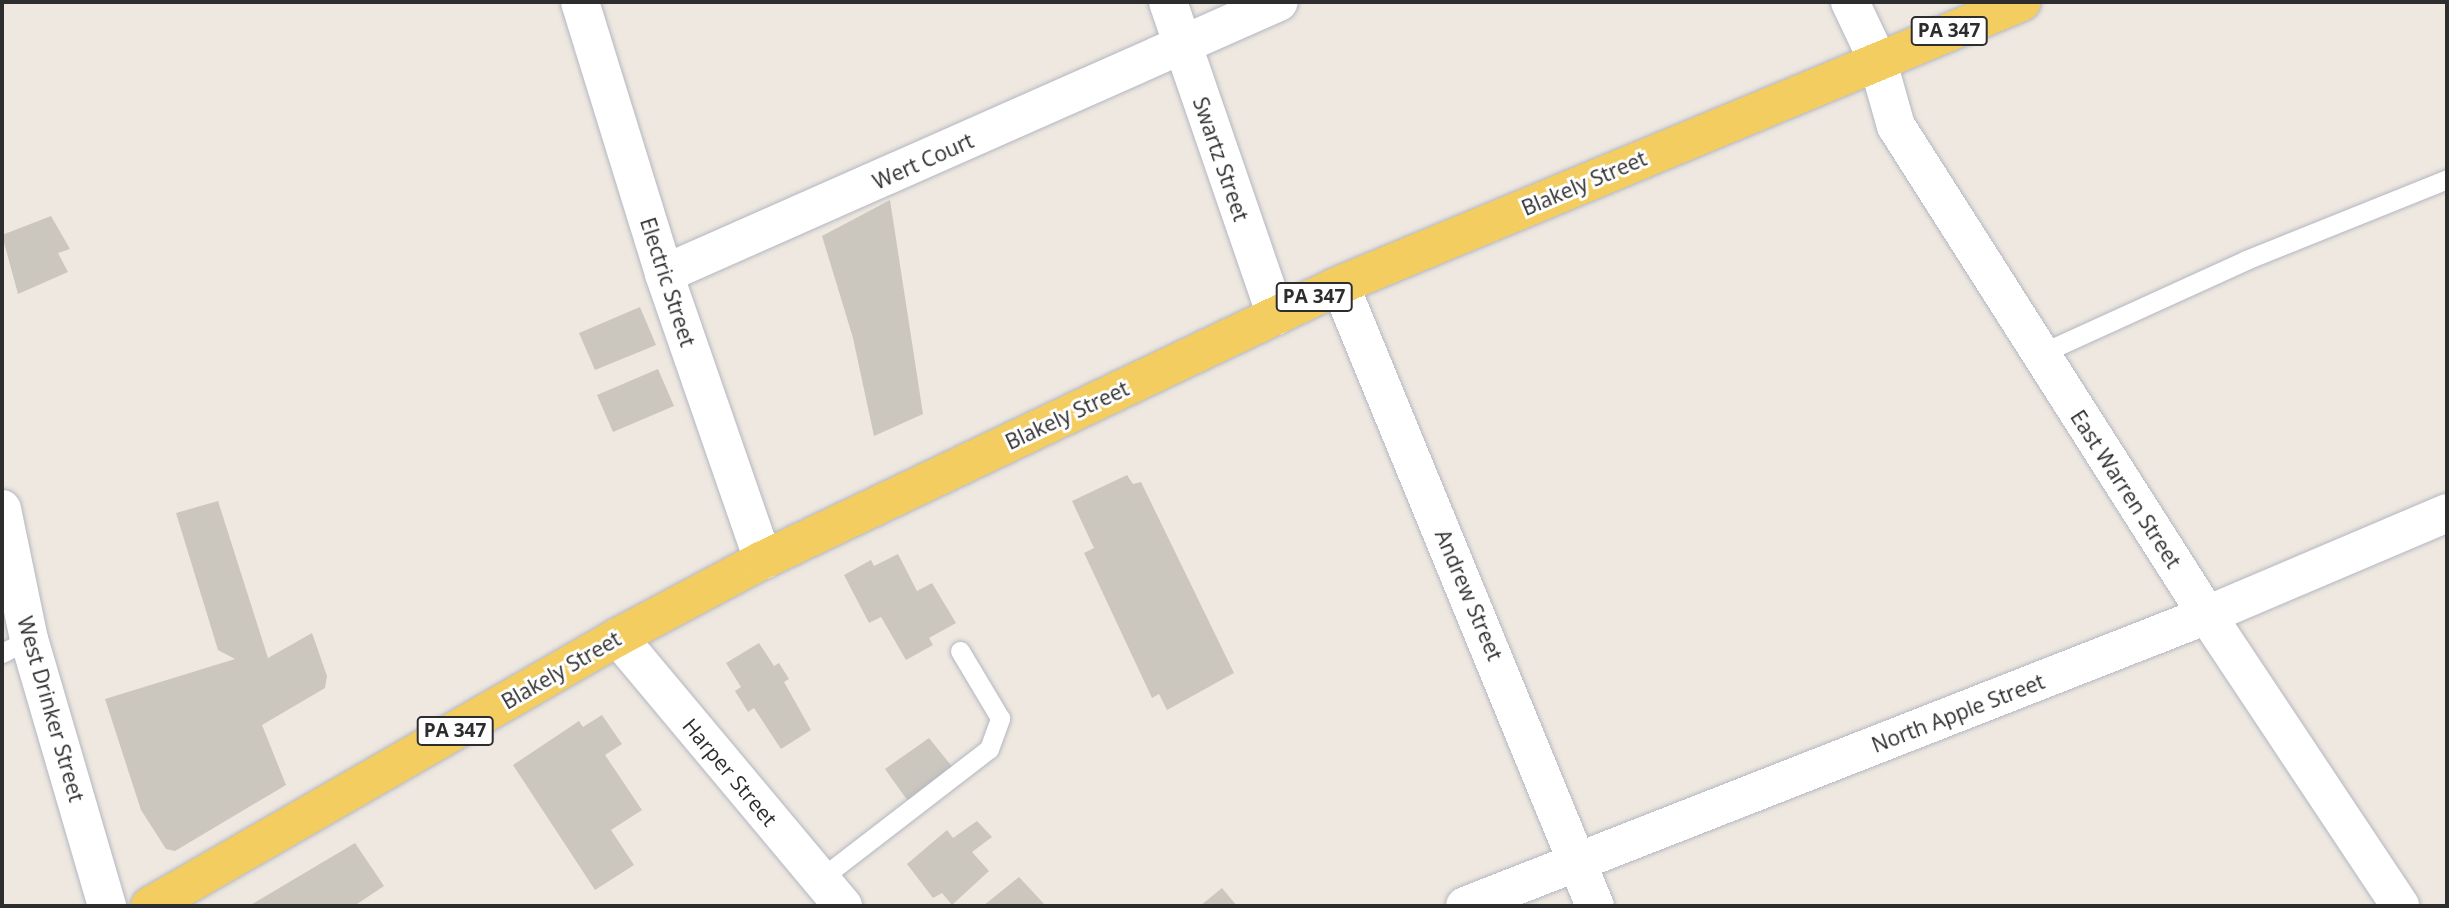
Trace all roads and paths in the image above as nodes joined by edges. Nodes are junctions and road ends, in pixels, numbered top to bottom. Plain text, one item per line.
1 (580, 2) edge
2 (1168, 2) edge
3 (1279, 2) edge
4 (1850, 2) edge
5 (2022, 2) edge
6 (1182, 48) junction
7 (1877, 60) junction
8 (2447, 179) edge
9 (664, 274) junction
10 (1340, 285) junction
11 (1276, 316) junction
12 (2040, 354) junction
13 (2, 509) edge
14 (2447, 513) edge
15 (763, 560) junction
16 (2207, 615) junction
17 (618, 637) junction
18 (15, 646) edge
19 (960, 651) dead end
20 (1579, 862) junction
21 (831, 893) edge
22 (107, 906) edge
23 (150, 906) edge
24 (1465, 906) edge
25 (1595, 906) edge
26 (2400, 906) edge

1 - 9 street, Electric Street
2 - 6 street, Swartz Street
3 - 6 street, Wert Court
4 - 7 street, East Warren Street
5 - 7 main road, Blakely Street / PA 347
6 - 9 street, Wert Court
6 - 11 street, Swartz Street
7 - 10 main road, Blakely Street / PA 347
7 - 12 street, East Warren Street
8 - 12 lane
9 - 15 street, Electric Street
10 - 11 main road, Blakely Street / PA 347
10 - 20 street, Andrew Street
11 - 15 main road, Blakely Street / PA 347
12 - 16 street, East Warren Street
13 - 18 street, West Drinker Street
14 - 16 street, North Apple Street
15 - 17 main road, Blakely Street / PA 347
16 - 20 street, North Apple Street
16 - 26 street, East Warren Street
17 - 21 street, Harper Street
17 - 23 main road, Blakely Street / PA 347
18 - 22 street, West Drinker Street
19 - 21 lane
20 - 24 street, North Apple Street
20 - 25 street, Andrew Street

